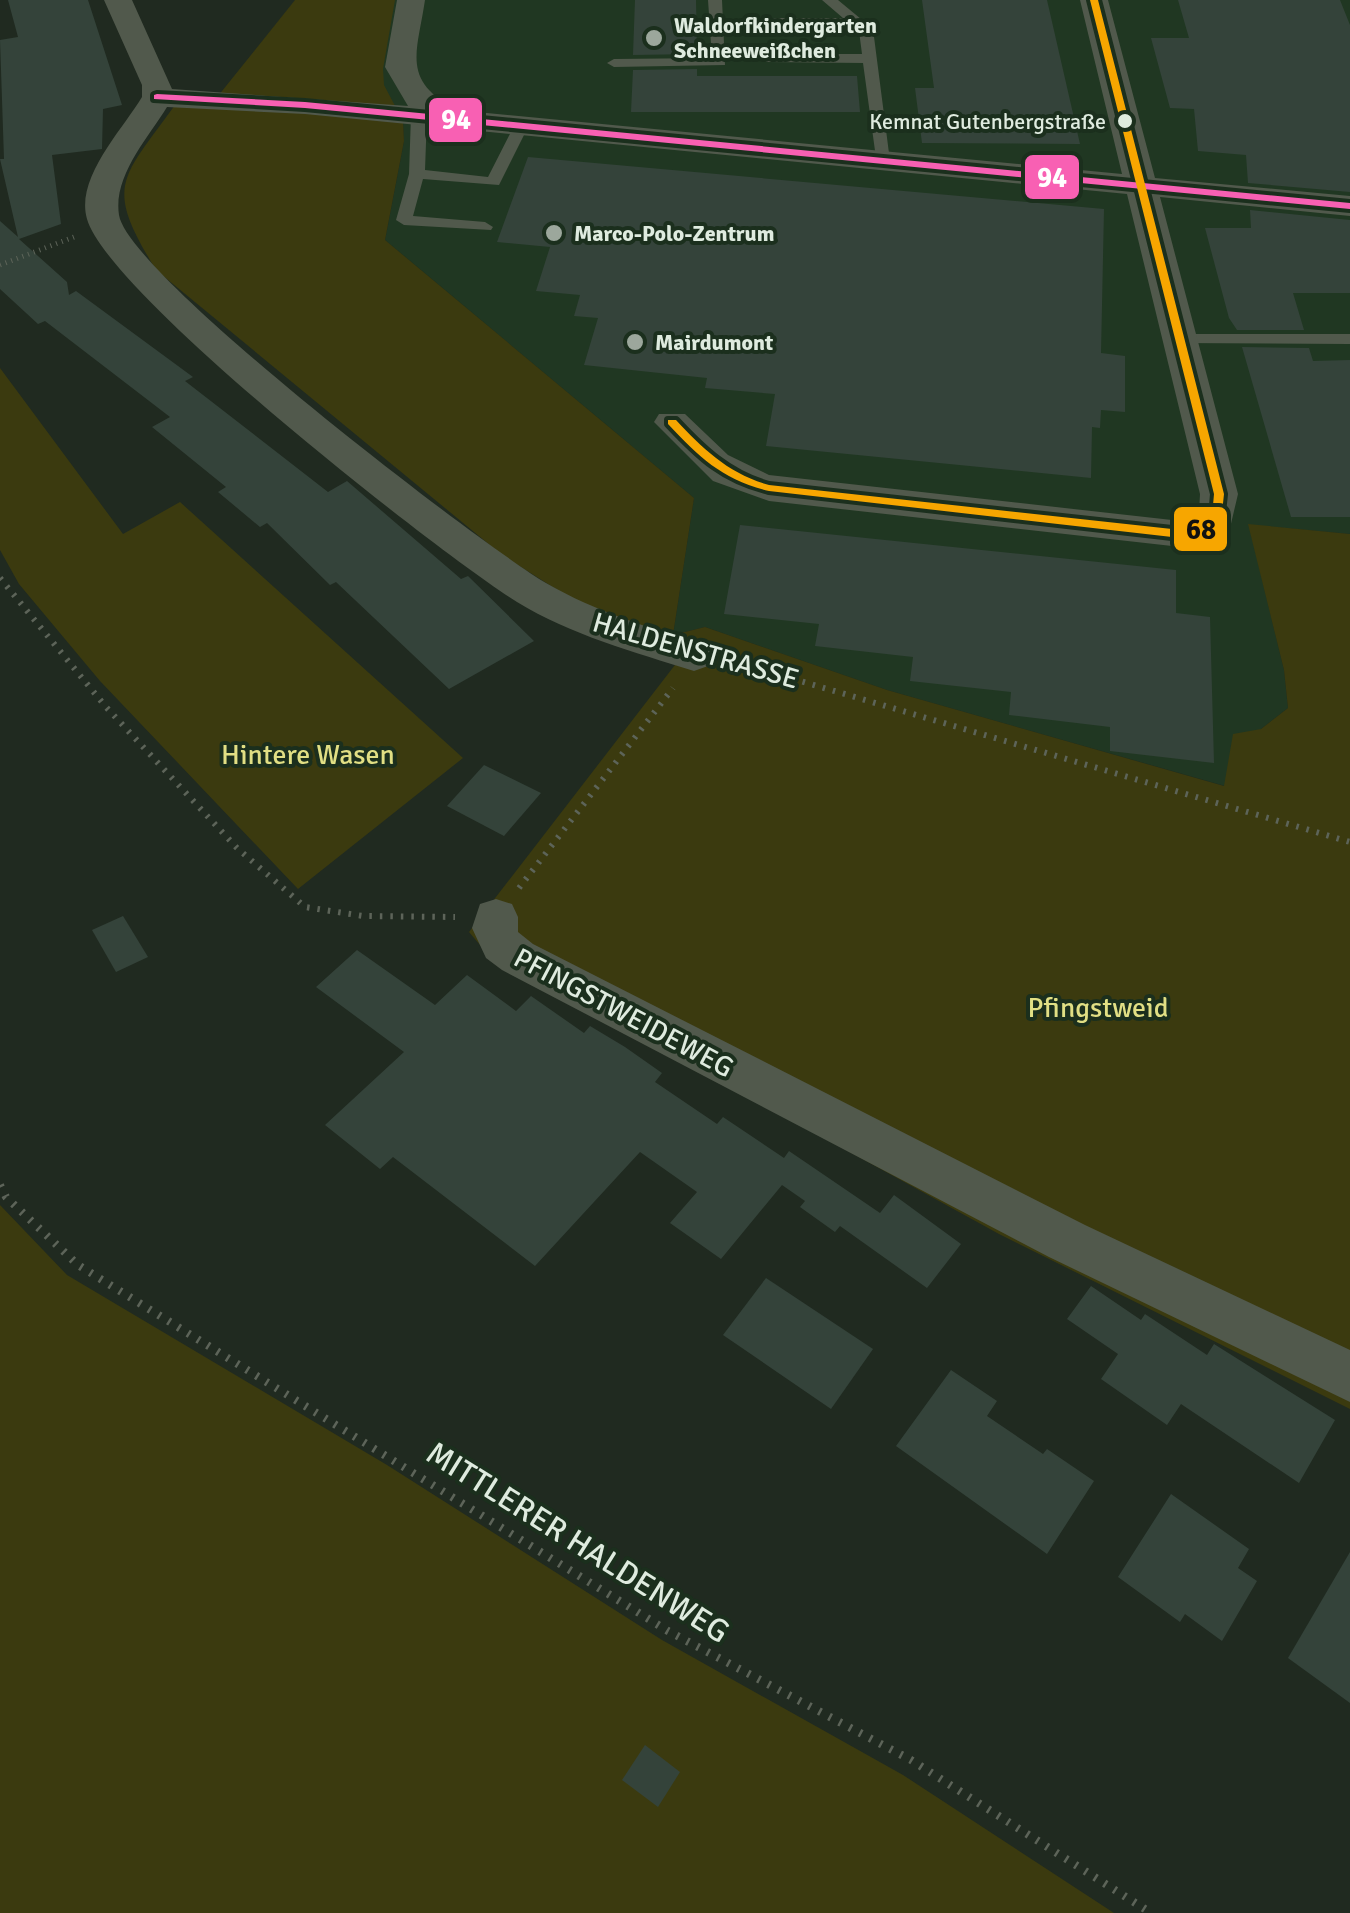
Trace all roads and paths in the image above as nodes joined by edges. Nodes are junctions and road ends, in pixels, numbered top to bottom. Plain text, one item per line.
1 (118, 0) edge
2 (411, 0) edge
3 (715, 0) edge
4 (829, 0) edge
5 (1094, 0) edge
6 (766, 22) dead end
7 (858, 22) junction
8 (767, 58) dead end
9 (870, 59) junction
10 (614, 63) dead end
11 (157, 96) junction
12 (433, 116) junction
13 (521, 125) junction
14 (884, 158) junction
15 (417, 174) junction
16 (1139, 184) junction
17 (1350, 206) edge
18 (104, 224) junction
19 (485, 227) dead end
20 (0, 265) edge
21 (1181, 339) junction
22 (1350, 339) edge
23 (672, 422) dead end
24 (0, 578) edge
25 (694, 656) junction
26 (1350, 842) edge
27 (496, 917) junction
28 (0, 1186) edge
29 (1350, 1377) edge
30 (1151, 1913) edge

1 - 11 street
2 - 12 street
3 - 10 lane
4 - 7 lane
5 - 16 street
6 - 7 lane
7 - 9 lane
8 - 9 lane
9 - 14 lane
11 - 12 street
11 - 18 street
12 - 13 street
12 - 15 lane
13 - 14 street
13 - 15 lane
14 - 16 street
15 - 19 lane
16 - 17 street
16 - 21 street
18 - 20 path
18 - 25 street, HALDENSTRASSE
21 - 22 lane
21 - 23 street
24 - 27 path, PFINGSTWEIDEWEG
25 - 26 path, HALDENSTRASSE
25 - 27 path
27 - 29 street, PFINGSTWEIDEWEG
28 - 30 path, MITTLERER HALDENWEG

